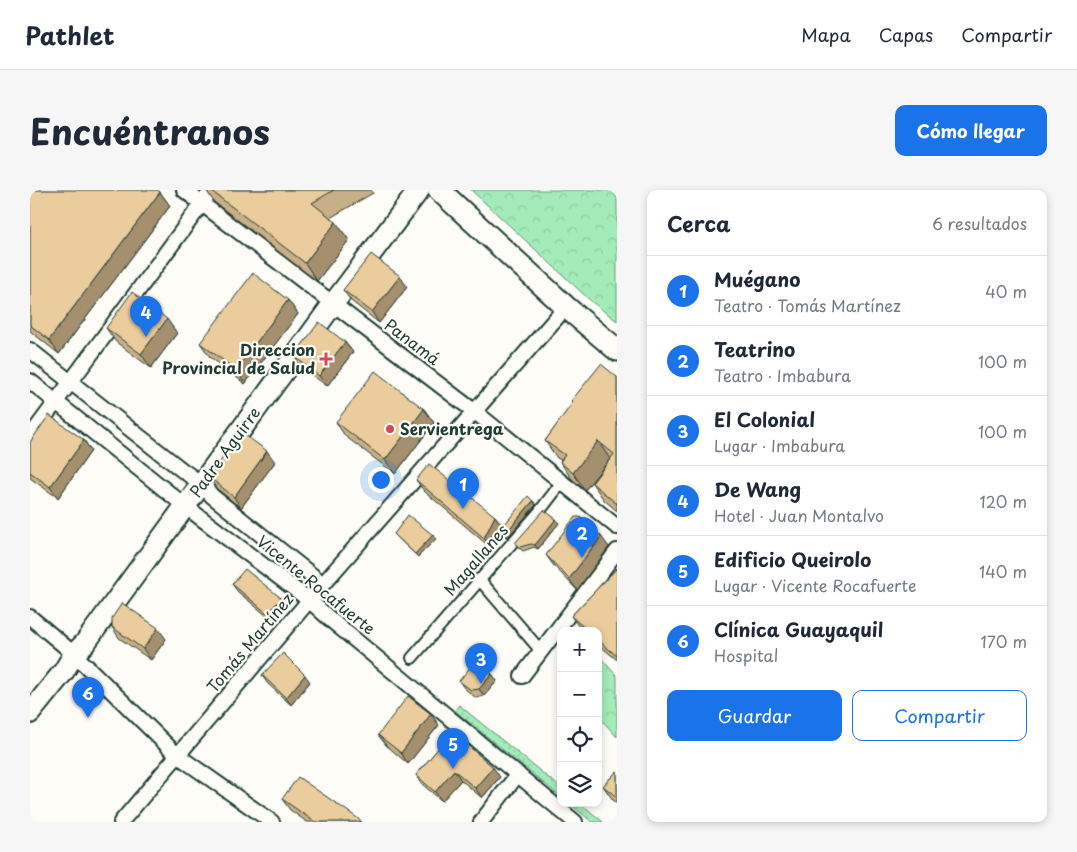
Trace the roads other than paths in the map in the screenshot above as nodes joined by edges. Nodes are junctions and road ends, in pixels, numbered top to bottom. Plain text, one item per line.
1 (184, 190) edge
2 (212, 190) edge
3 (419, 190) edge
4 (439, 190) edge
5 (202, 204) junction
6 (333, 304) junction
7 (566, 307) junction
8 (30, 350) edge
9 (617, 350) edge
10 (30, 381) edge
11 (70, 382) junction
12 (56, 402) junction
13 (474, 410) junction
14 (30, 437) edge
15 (562, 482) junction
16 (202, 484) junction
17 (185, 506) junction
18 (617, 527) edge
19 (617, 552) edge
20 (479, 579) junction
21 (322, 584) junction
22 (309, 600) junction
23 (30, 617) edge
24 (541, 651) junction
25 (74, 654) junction
26 (412, 658) dead end
27 (522, 676) dead end
28 (30, 713) edge
29 (177, 755) junction
30 (518, 774) junction
31 (121, 822) edge
32 (272, 822) edge
33 (481, 822) edge
34 (575, 822) edge

1 - 5 street, Panamá
2 - 5 street
3 - 6 main road, Padre Aguirre
4 - 7 main road
5 - 6 street, Panamá
5 - 11 street
6 - 13 street, Panamá
6 - 16 main road, Padre Aguirre
7 - 9 main road
7 - 13 street, Tomás Martínez
8 - 11 street, Vicente Rocafuerte
10 - 12 street, Vicente Rocafuerte
11 - 12 street
11 - 16 street, Vicente Rocafuerte
12 - 14 street
12 - 17 street, Vicente Rocafuerte
13 - 15 street, Panamá
13 - 21 street, Tomás Martínez
15 - 18 street, Panamá
15 - 20 street, Magallanes
16 - 17 main road, Padre Aguirre
16 - 21 street, Vicente Rocafuerte
17 - 22 street, Vicente Rocafuerte
17 - 25 main road, Padre Aguirre
19 - 24 street
20 - 24 street
20 - 26 street, Magallanes
21 - 22 street, Tomás Martínez
22 - 29 street, Tomás Martínez
22 - 30 street, Vicente Rocafuerte
23 - 25 street
24 - 27 street
25 - 28 main road, Padre Aguirre
25 - 29 street
29 - 31 street, Tomás Martínez
29 - 32 street
30 - 33 street
30 - 34 street, Vicente Rocafuerte

